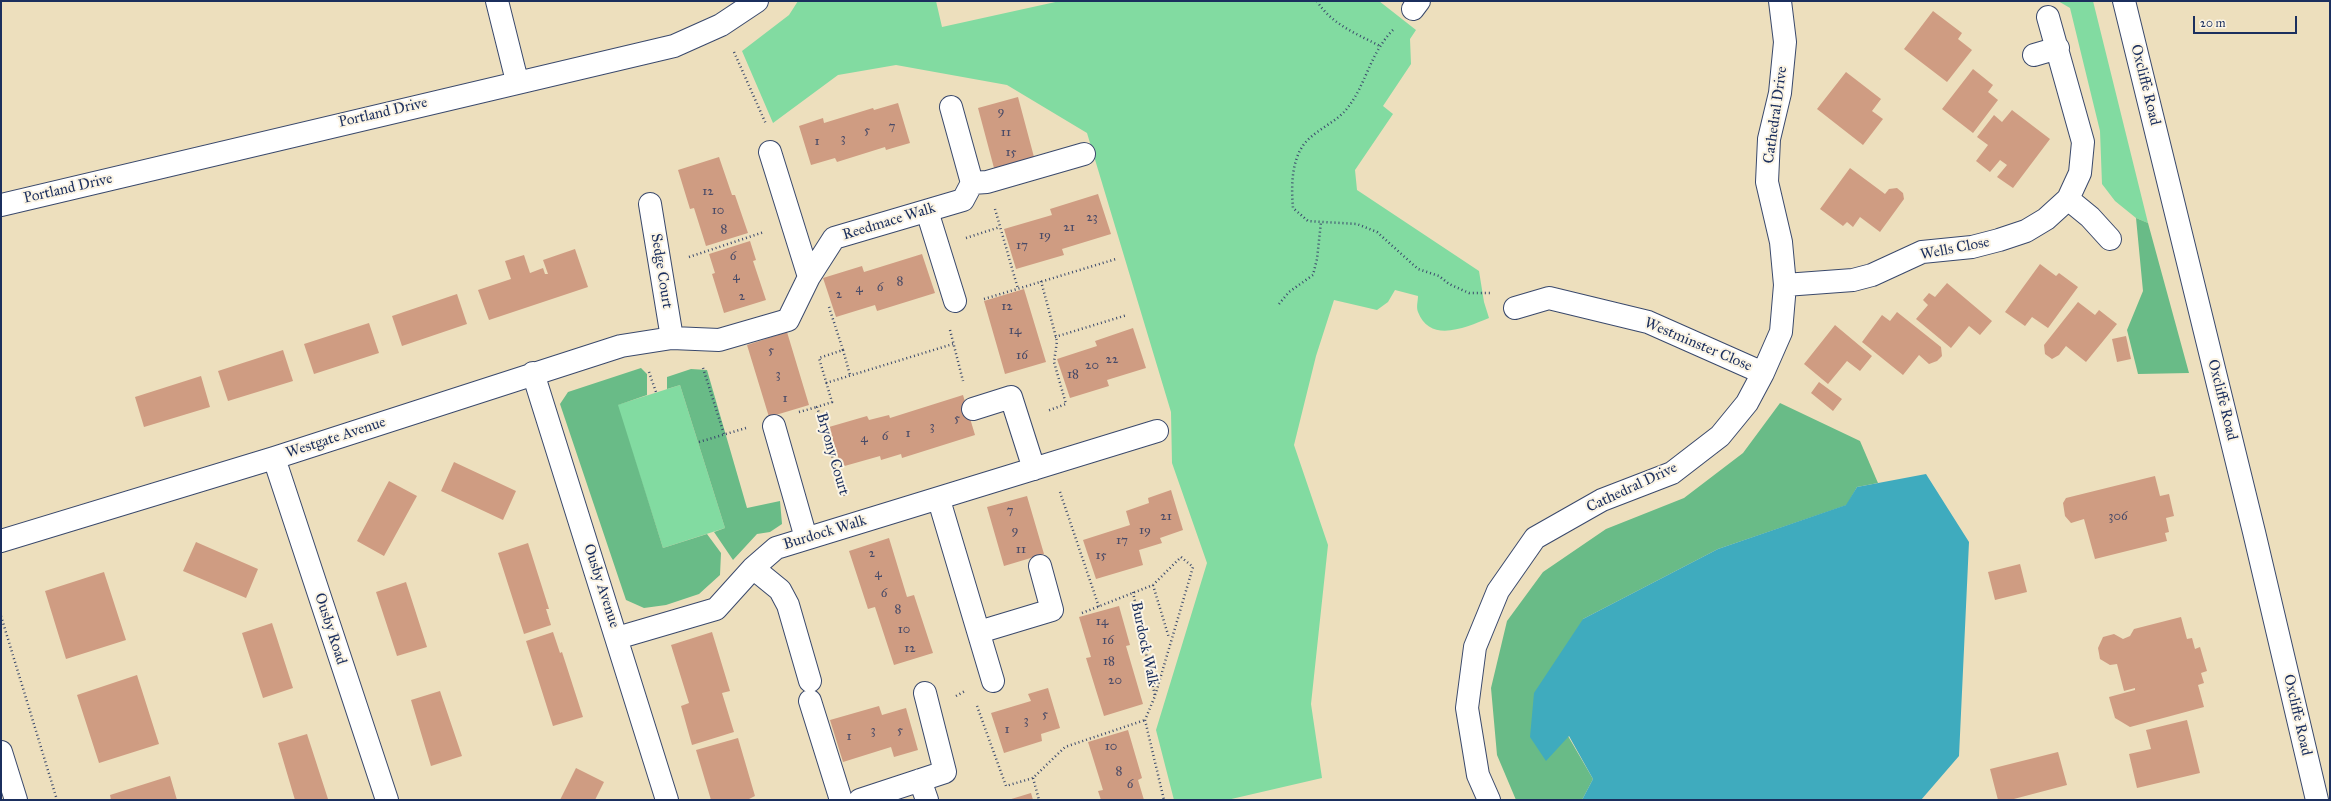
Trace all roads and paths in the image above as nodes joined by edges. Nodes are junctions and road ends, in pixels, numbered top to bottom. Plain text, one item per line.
1 (497, 1) edge
2 (757, 1) edge
3 (1317, 1) edge
4 (1780, 1) edge
5 (2124, 1) edge
6 (1416, 5) edge
7 (2048, 17) dead end
8 (721, 24) junction
9 (1380, 46) junction
10 (2058, 48) junction
11 (2034, 55) dead end
12 (517, 81) junction
13 (951, 107) dead end
14 (770, 152) joint
15 (1084, 154) dead end
16 (980, 182) junction
17 (2068, 199) junction
18 (650, 204) dead end
19 (1, 205) edge
20 (927, 211) junction
21 (1321, 222) junction
22 (792, 223) junction
23 (1000, 227) junction
24 (2110, 239) dead end
25 (938, 246) junction
26 (1116, 259) dead end
27 (660, 266) junction
28 (810, 277) junction
29 (1041, 281) junction
30 (1785, 285) junction
31 (1018, 288) junction
32 (980, 300) dead end
33 (955, 301) dead end
34 (1279, 304) dead end
35 (1516, 308) joint
36 (1127, 315) dead end
37 (948, 324) dead end
38 (1055, 337) junction
39 (672, 338) junction
40 (702, 339) junction
41 (953, 344) junction
42 (843, 350) junction
43 (534, 373) junction
44 (1764, 373) junction
45 (850, 375) junction
46 (826, 383) junction
47 (964, 388) dead end
48 (973, 409) dead end
49 (1018, 420) junction
50 (774, 426) dead end
51 (1157, 431) dead end
52 (699, 442) dead end
53 (274, 458) junction
54 (1042, 466) junction
55 (939, 500) junction
56 (853, 524) junction
57 (806, 538) junction
58 (1, 541) edge
59 (1040, 566) dead end
60 (753, 568) junction
61 (1153, 585) junction
62 (1133, 592) junction
63 (1099, 607) junction
64 (1052, 610) junction
65 (1, 616) edge
66 (979, 632) junction
67 (618, 638) junction
68 (1170, 639) junction
69 (993, 681) joint
70 (925, 693) dead end
71 (1155, 696) junction
72 (1145, 720) junction
73 (1, 752) edge
74 (1033, 778) junction
75 (924, 790) edge
76 (16, 800) edge
77 (58, 800) edge
78 (387, 800) edge
79 (667, 800) edge
80 (841, 800) edge
81 (860, 800) edge
82 (1039, 800) edge
83 (1164, 800) edge
84 (1489, 800) edge
85 (2317, 800) edge

1 - 12 street
2 - 8 street, Portland Drive
3 - 9 path
4 - 30 street, Cathedral Drive
5 - 85 street, Oxcliffe Road
6 - 9 path
7 - 10 street, Wells Close
8 - 12 street, Portland Drive
8 - 14 path
9 - 21 path
10 - 11 street
10 - 17 street, Wells Close
12 - 19 street, Portland Drive
13 - 16 street
14 - 22 street
15 - 16 street
16 - 20 street, Reedmace Walk
16 - 23 path
17 - 24 street
17 - 30 street, Wells Close
18 - 27 street, Sedge Court
20 - 25 street
20 - 28 street, Reedmace Walk
21 - 34 path
21 - 35 path
22 - 27 path
22 - 28 street
23 - 25 path
23 - 31 path
25 - 33 street
26 - 29 path
27 - 39 street, Sedge Court
28 - 40 street, Reedmace Walk
28 - 42 path
29 - 31 path
29 - 38 path
30 - 44 street, Cathedral Drive
31 - 32 path
35 - 44 street, Westminster Close
36 - 38 path
37 - 41 path
38 - 49 path
39 - 40 street, Reedmace Walk
39 - 43 street, Westgate Avenue
40 - 52 path
41 - 45 path
41 - 47 path
42 - 45 path
42 - 46 path, Bryony Court
43 - 53 street, Westgate Avenue
43 - 67 street, Ousby Avenue
44 - 84 street, Cathedral Drive
45 - 46 path
46 - 56 path, Bryony Court
48 - 49 street
49 - 54 street
50 - 57 street
51 - 54 street, Burdock Walk
53 - 58 street, Westgate Avenue
53 - 78 street, Ousby Road
54 - 55 street, Burdock Walk
54 - 63 path
55 - 56 street, Burdock Walk
55 - 66 street
56 - 57 street, Burdock Walk
57 - 60 street, Burdock Walk
59 - 64 street
60 - 67 street, Burdock Walk
60 - 80 street
61 - 62 path, Burdock Walk
61 - 68 path
61 - 68 path, Burdock Walk
62 - 63 path, Burdock Walk
62 - 71 path, Burdock Walk
63 - 64 path, Burdock Walk
64 - 66 street
65 - 77 path
66 - 69 street
67 - 79 street, Ousby Avenue
68 - 71 path
69 - 74 path
70 - 75 street
71 - 72 path, Burdock Walk
72 - 74 path
72 - 83 path
73 - 76 street
74 - 82 path
75 - 81 street

